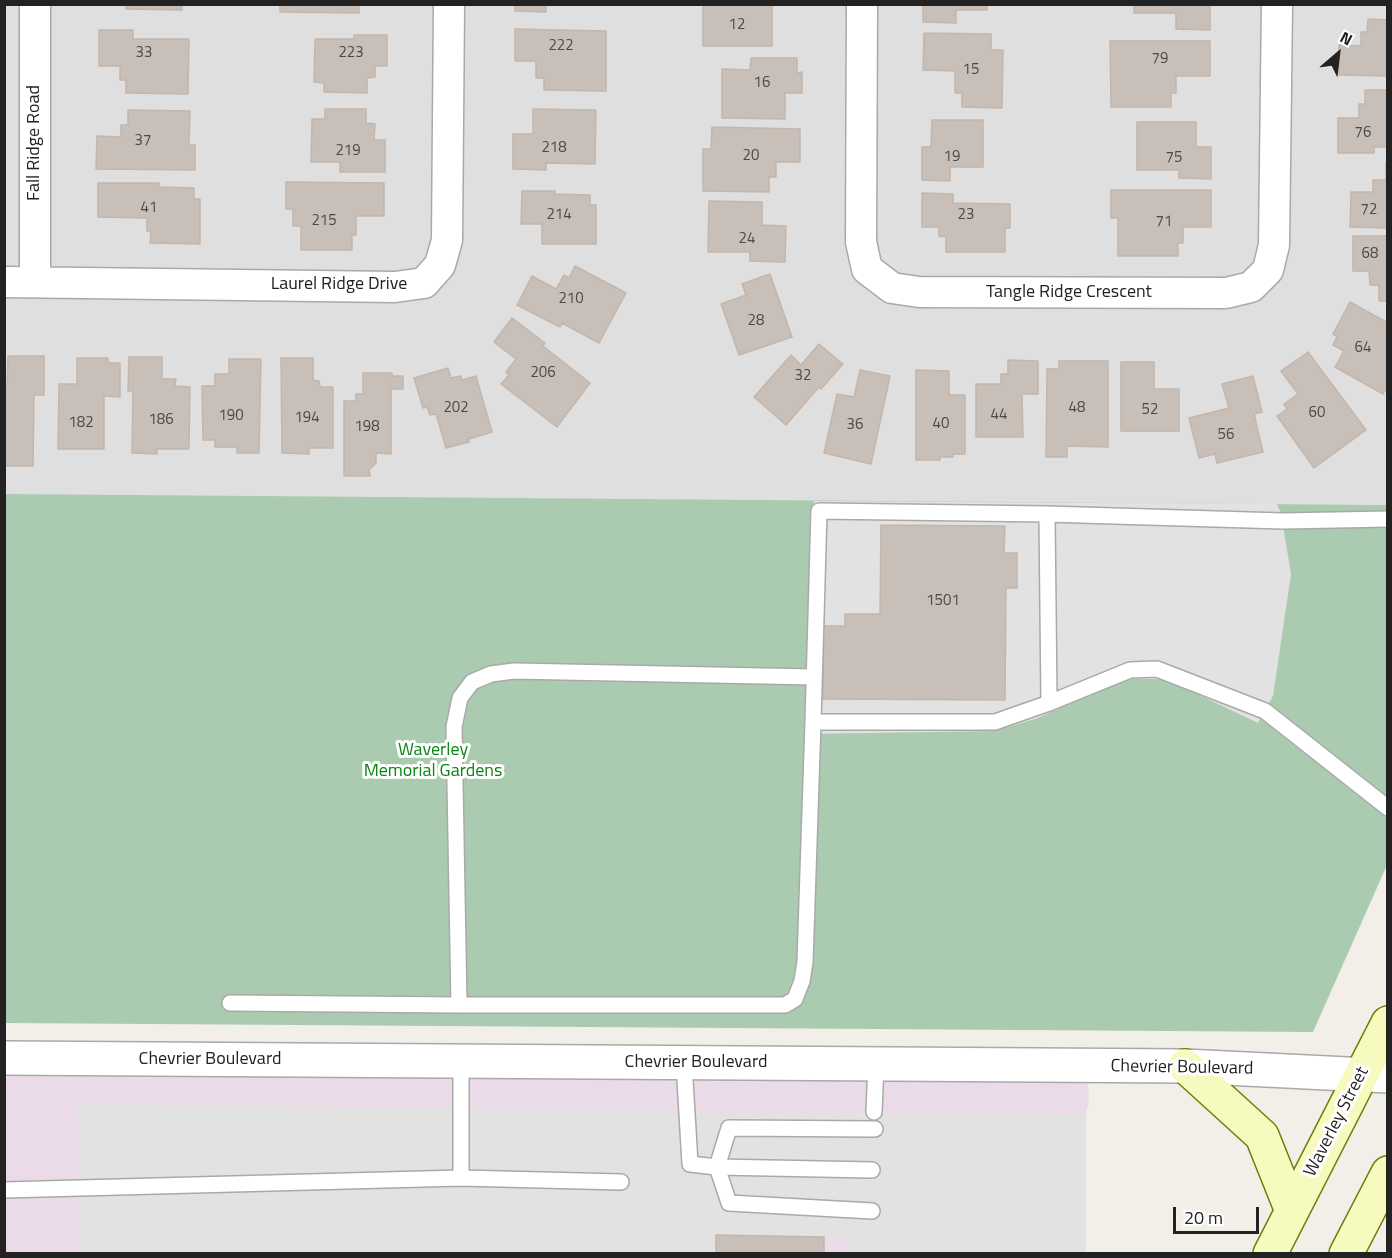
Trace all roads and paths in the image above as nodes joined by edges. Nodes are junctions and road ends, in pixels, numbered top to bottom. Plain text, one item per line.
1 (35, 4) edge
2 (449, 4) edge
3 (862, 4) edge
4 (1277, 4) edge
5 (4, 282) edge
6 (35, 282) junction
7 (1047, 514) junction
8 (1388, 519) edge
9 (814, 677) junction
10 (1049, 703) junction
11 (813, 722) junction
12 (1388, 808) edge
13 (230, 1004) dead end
14 (459, 1005) junction
15 (1388, 1023) edge
16 (4, 1058) edge
17 (461, 1061) junction
18 (684, 1063) junction
19 (876, 1064) junction
20 (1185, 1066) junction
21 (1374, 1075) edge
22 (874, 1112) dead end
23 (874, 1129) dead end
24 (717, 1167) junction
25 (872, 1170) dead end
26 (1388, 1173) edge
27 (461, 1178) junction
28 (621, 1182) dead end
29 (4, 1190) edge
30 (872, 1211) dead end
31 (1292, 1211) junction
32 (1270, 1254) edge
33 (1346, 1254) edge

1 - 6 street, Fall Ridge Road
2 - 6 street, Laurel Ridge Drive
3 - 4 street, Tangle Ridge Crescent
5 - 6 street, Laurel Ridge Drive
7 - 8 lane
7 - 9 lane
7 - 10 lane
9 - 11 lane
9 - 14 lane
10 - 11 lane
10 - 12 lane
11 - 14 lane
13 - 14 lane
15 - 21 main road, Waverley Street
16 - 17 street, Chevrier Boulevard
17 - 18 street, Chevrier Boulevard
17 - 27 lane
18 - 19 street, Chevrier Boulevard
18 - 24 lane
19 - 20 street, Chevrier Boulevard
19 - 22 lane
20 - 21 street, Chevrier Boulevard
20 - 31 main road
21 - 31 main road, Waverley Street
23 - 24 lane
24 - 25 lane
24 - 30 lane
26 - 33 main road
27 - 28 lane
27 - 29 lane
31 - 32 main road, Waverley Street

